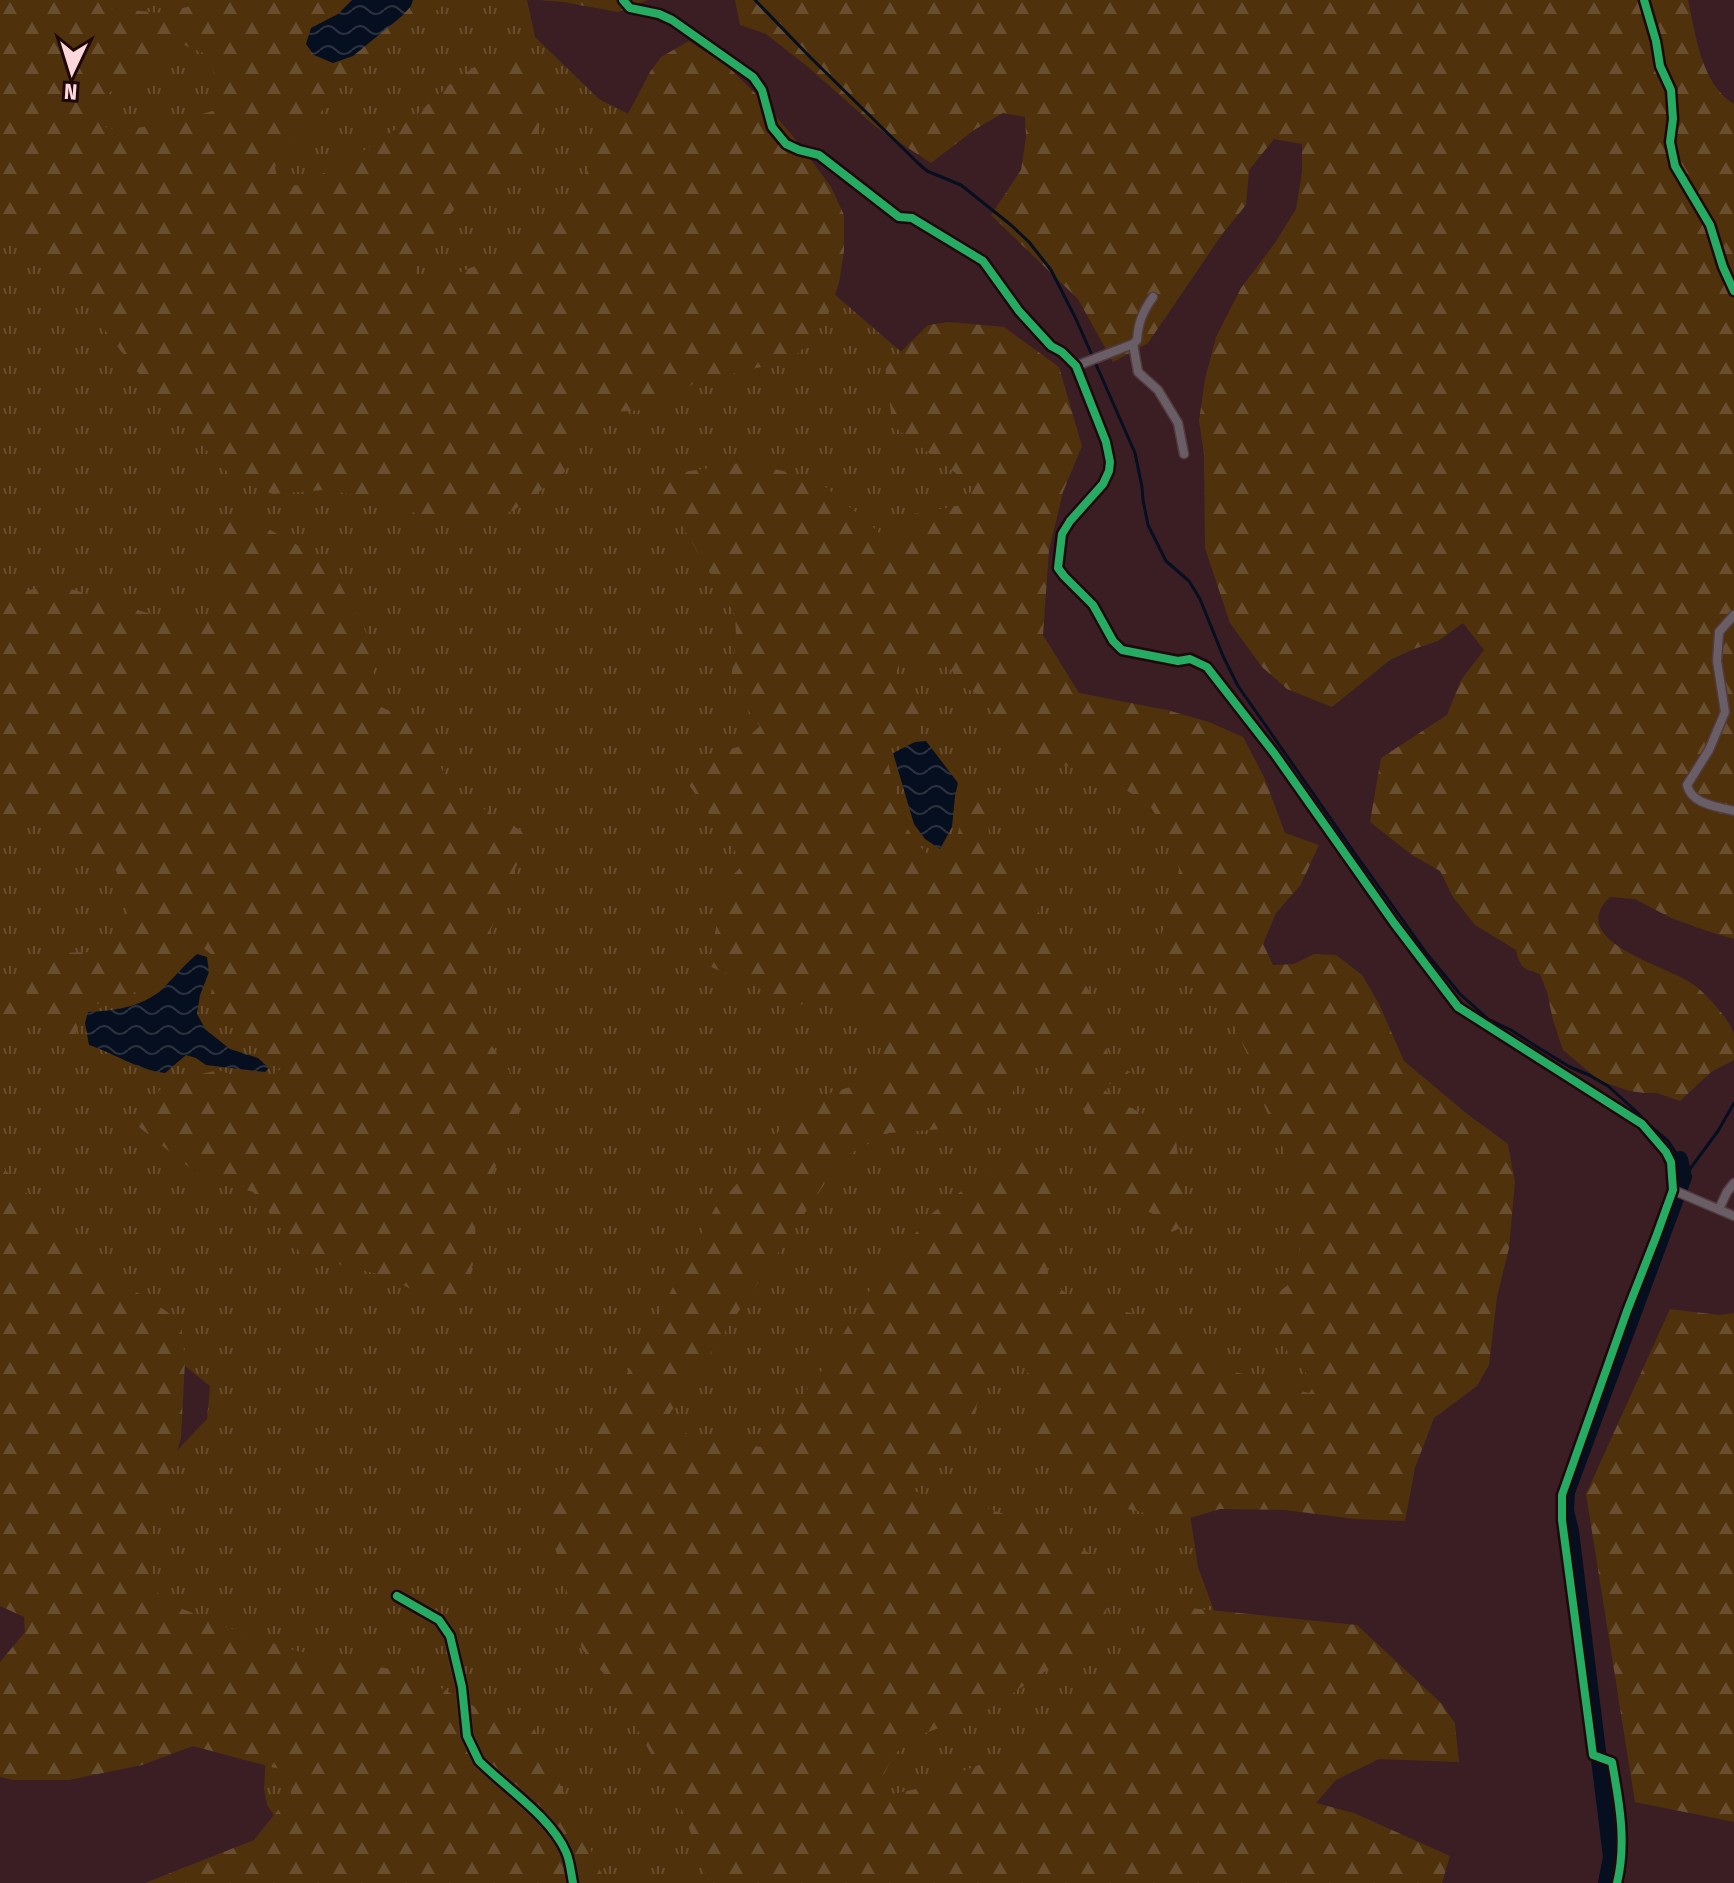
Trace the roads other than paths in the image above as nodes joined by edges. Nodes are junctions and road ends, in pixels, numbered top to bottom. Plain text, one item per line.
1 (623, 0) edge
2 (1644, 0) edge
3 (1734, 291) edge
4 (1153, 297) dead end
5 (1133, 344) junction
6 (1076, 366) junction
7 (1184, 454) dead end
8 (1734, 615) edge
9 (1734, 811) edge
10 (1734, 1183) edge
11 (1673, 1190) junction
12 (1719, 1209) junction
13 (1734, 1216) edge
14 (397, 1596) dead end
15 (573, 1883) edge
16 (1617, 1883) edge

1 - 6 street
2 - 3 street
4 - 5 street
5 - 6 street
5 - 7 street
6 - 11 street
8 - 9 street
10 - 12 street
11 - 12 street
11 - 16 street
12 - 13 street
14 - 15 street

